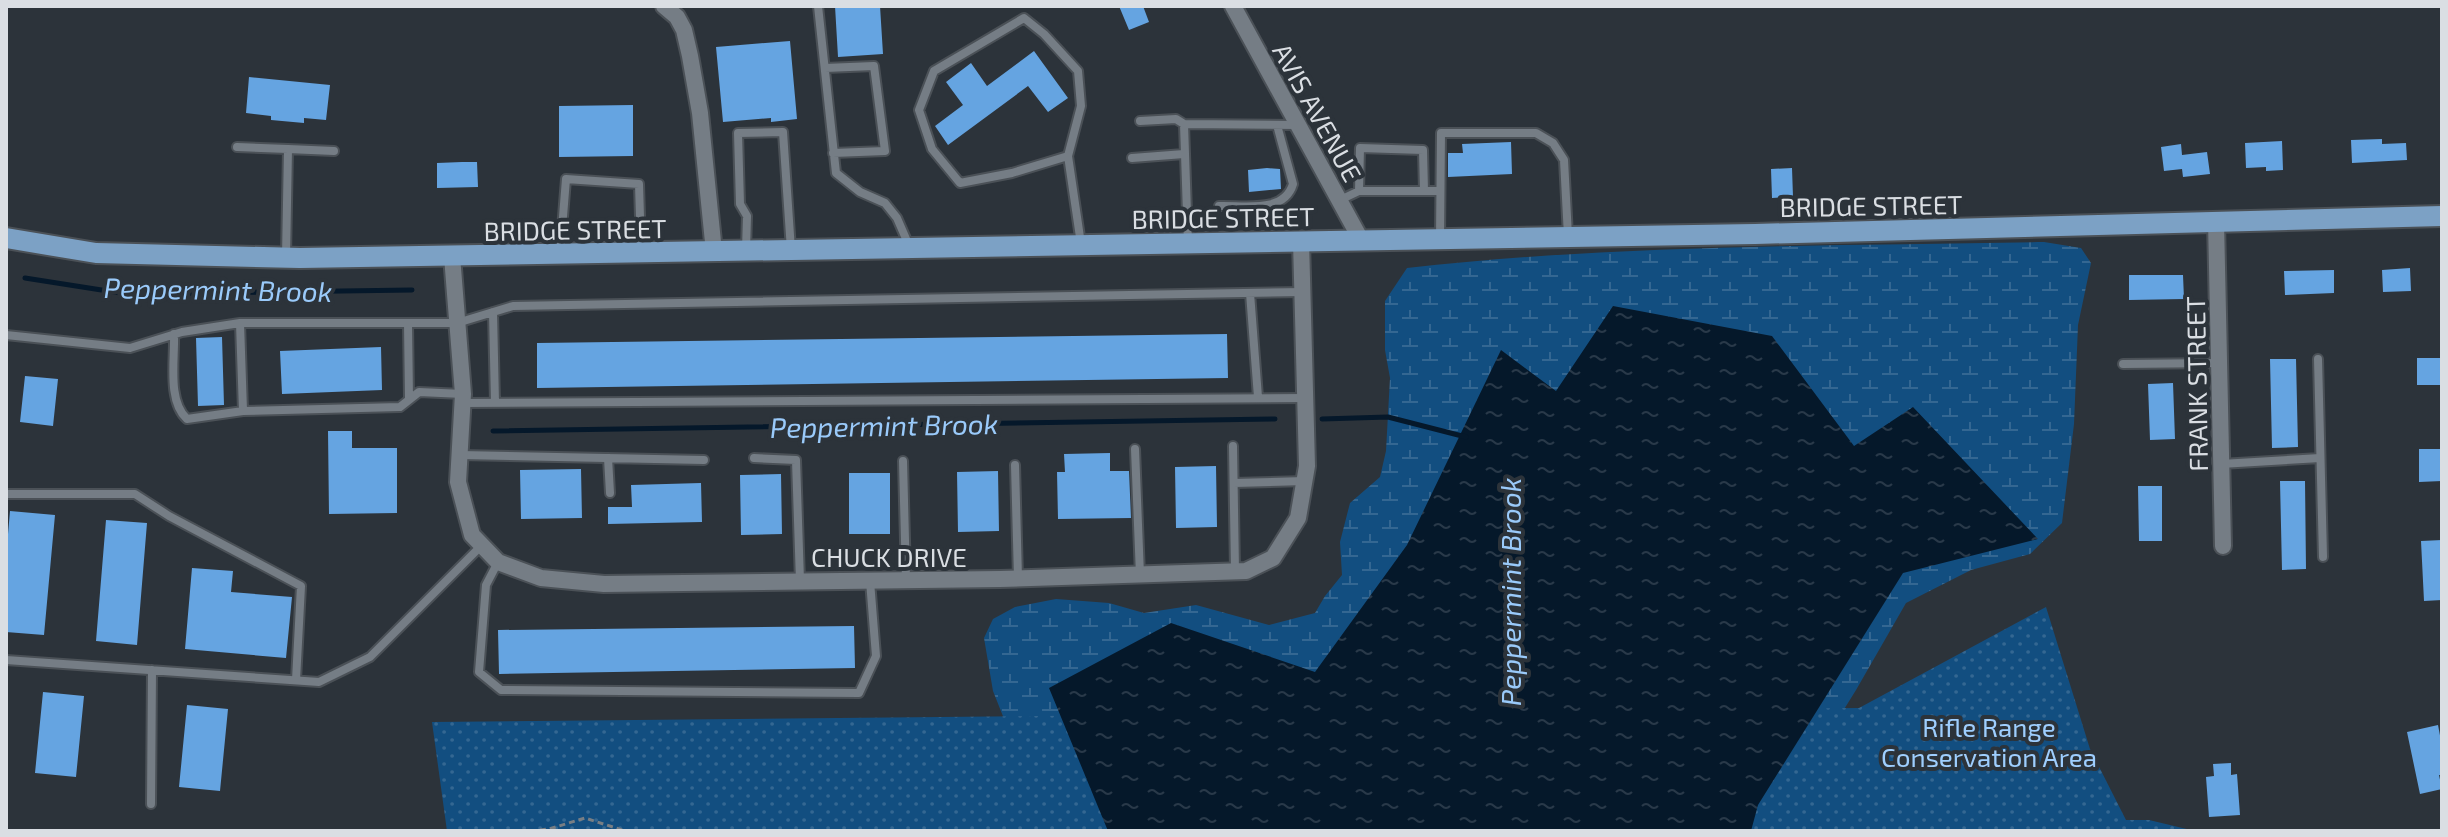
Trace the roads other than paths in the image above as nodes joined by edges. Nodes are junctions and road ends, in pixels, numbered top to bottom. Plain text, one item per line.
1 (818, 6) edge
2 (1233, 6) edge
3 (673, 10) edge
4 (825, 68) junction
5 (1140, 121) dead end
6 (1184, 124) junction
7 (1277, 125) junction
8 (1297, 125) junction
9 (237, 147) dead end
10 (288, 149) junction
11 (334, 151) dead end
12 (833, 153) junction
13 (1184, 154) junction
14 (1068, 156) junction
15 (1132, 158) dead end
16 (1359, 191) junction
17 (1424, 191) junction
18 (1440, 191) junction
19 (1340, 200) junction
20 (1219, 206) dead end
21 (2442, 216) edge
22 (2216, 221) junction
23 (1568, 237) junction
24 (6, 238) edge
25 (1440, 239) junction
26 (1361, 240) junction
27 (1301, 241) junction
28 (1188, 244) junction
29 (1082, 245) junction
30 (6, 246) edge
31 (910, 249) junction
32 (791, 251) junction
33 (714, 252) junction
34 (746, 252) junction
35 (641, 254) junction
36 (560, 255) junction
37 (452, 256) junction
38 (286, 258) junction
39 (1303, 292) junction
40 (1250, 293) junction
41 (493, 312) junction
42 (240, 323) junction
43 (408, 323) junction
44 (457, 323) junction
45 (174, 334) junction
46 (6, 335) edge
47 (2318, 359) dead end
48 (2219, 363) junction
49 (2123, 364) dead end
50 (1258, 397) junction
51 (409, 399) junction
52 (463, 399) junction
53 (1306, 399) junction
54 (495, 403) junction
55 (243, 411) junction
56 (1233, 446) dead end
57 (1135, 449) dead end
58 (460, 455) junction
59 (608, 458) junction
60 (754, 458) dead end
61 (2320, 458) junction
62 (704, 460) dead end
63 (903, 461) dead end
64 (2221, 464) junction
65 (1015, 465) dead end
66 (1305, 481) junction
67 (1234, 483) junction
68 (610, 493) dead end
69 (6, 494) edge
70 (482, 545) junction
71 (2223, 546) dead end
72 (2323, 557) dead end
73 (498, 562) junction
74 (1235, 572) junction
75 (1140, 575) junction
76 (1018, 578) junction
77 (870, 580) junction
78 (906, 580) junction
79 (800, 581) junction
80 (6, 660) edge
81 (152, 670) junction
82 (296, 680) junction
83 (151, 804) dead end

1 - 4 lane
2 - 8 street, AVIS AVENUE
3 - 33 street
4 - 12 lane
4 - 12 lane
5 - 6 lane
6 - 7 lane
6 - 13 lane
7 - 8 lane
7 - 20 lane
8 - 19 street, AVIS AVENUE
9 - 10 lane
10 - 11 lane
10 - 38 lane
12 - 31 lane
13 - 15 lane
13 - 28 lane
14 - 14 lane
14 - 29 lane
16 - 17 lane
16 - 17 lane
16 - 19 lane
17 - 18 lane
18 - 23 lane
18 - 25 lane
19 - 26 street, AVIS AVENUE
21 - 22 main road, BRIDGE STREET
22 - 23 main road, BRIDGE STREET
22 - 48 street, FRANK STREET
23 - 25 main road, BRIDGE STREET
24 - 30 lane
24 - 38 main road, BRIDGE STREET
25 - 26 main road, BRIDGE STREET
26 - 27 main road, BRIDGE STREET
27 - 28 main road, BRIDGE STREET
27 - 39 street, CHUCK DRIVE
28 - 29 main road, BRIDGE STREET
29 - 31 main road, BRIDGE STREET
31 - 32 main road, BRIDGE STREET
32 - 34 main road, BRIDGE STREET
32 - 34 lane
33 - 34 main road, BRIDGE STREET
33 - 35 main road, BRIDGE STREET
35 - 36 main road, BRIDGE STREET
35 - 36 lane
36 - 37 main road, BRIDGE STREET
37 - 38 main road, BRIDGE STREET
37 - 44 street, CHUCK DRIVE
39 - 40 lane
39 - 53 street, CHUCK DRIVE
40 - 41 lane
40 - 50 lane
41 - 44 lane
41 - 54 lane
42 - 43 lane
42 - 45 lane
42 - 55 lane
43 - 44 lane
43 - 51 lane
44 - 52 street, CHUCK DRIVE
45 - 46 lane
45 - 55 lane
47 - 61 lane
48 - 49 lane
48 - 64 street, FRANK STREET
50 - 53 lane
50 - 54 lane
51 - 52 lane
51 - 55 lane
52 - 54 lane
52 - 58 street, CHUCK DRIVE
53 - 66 street, CHUCK DRIVE
56 - 67 lane
57 - 75 lane
58 - 59 lane
58 - 70 street, CHUCK DRIVE
59 - 62 lane
59 - 68 lane
60 - 79 lane
61 - 64 lane
61 - 72 lane
63 - 78 lane
64 - 71 street, FRANK STREET
65 - 76 lane
66 - 67 lane
66 - 74 street, CHUCK DRIVE
67 - 74 lane
69 - 82 lane
70 - 73 street, CHUCK DRIVE
70 - 82 lane
73 - 77 lane
73 - 79 street, CHUCK DRIVE
74 - 75 street, CHUCK DRIVE
75 - 76 street, CHUCK DRIVE
76 - 78 street, CHUCK DRIVE
77 - 78 street, CHUCK DRIVE
77 - 79 street, CHUCK DRIVE
80 - 81 lane
81 - 82 lane
81 - 83 lane

